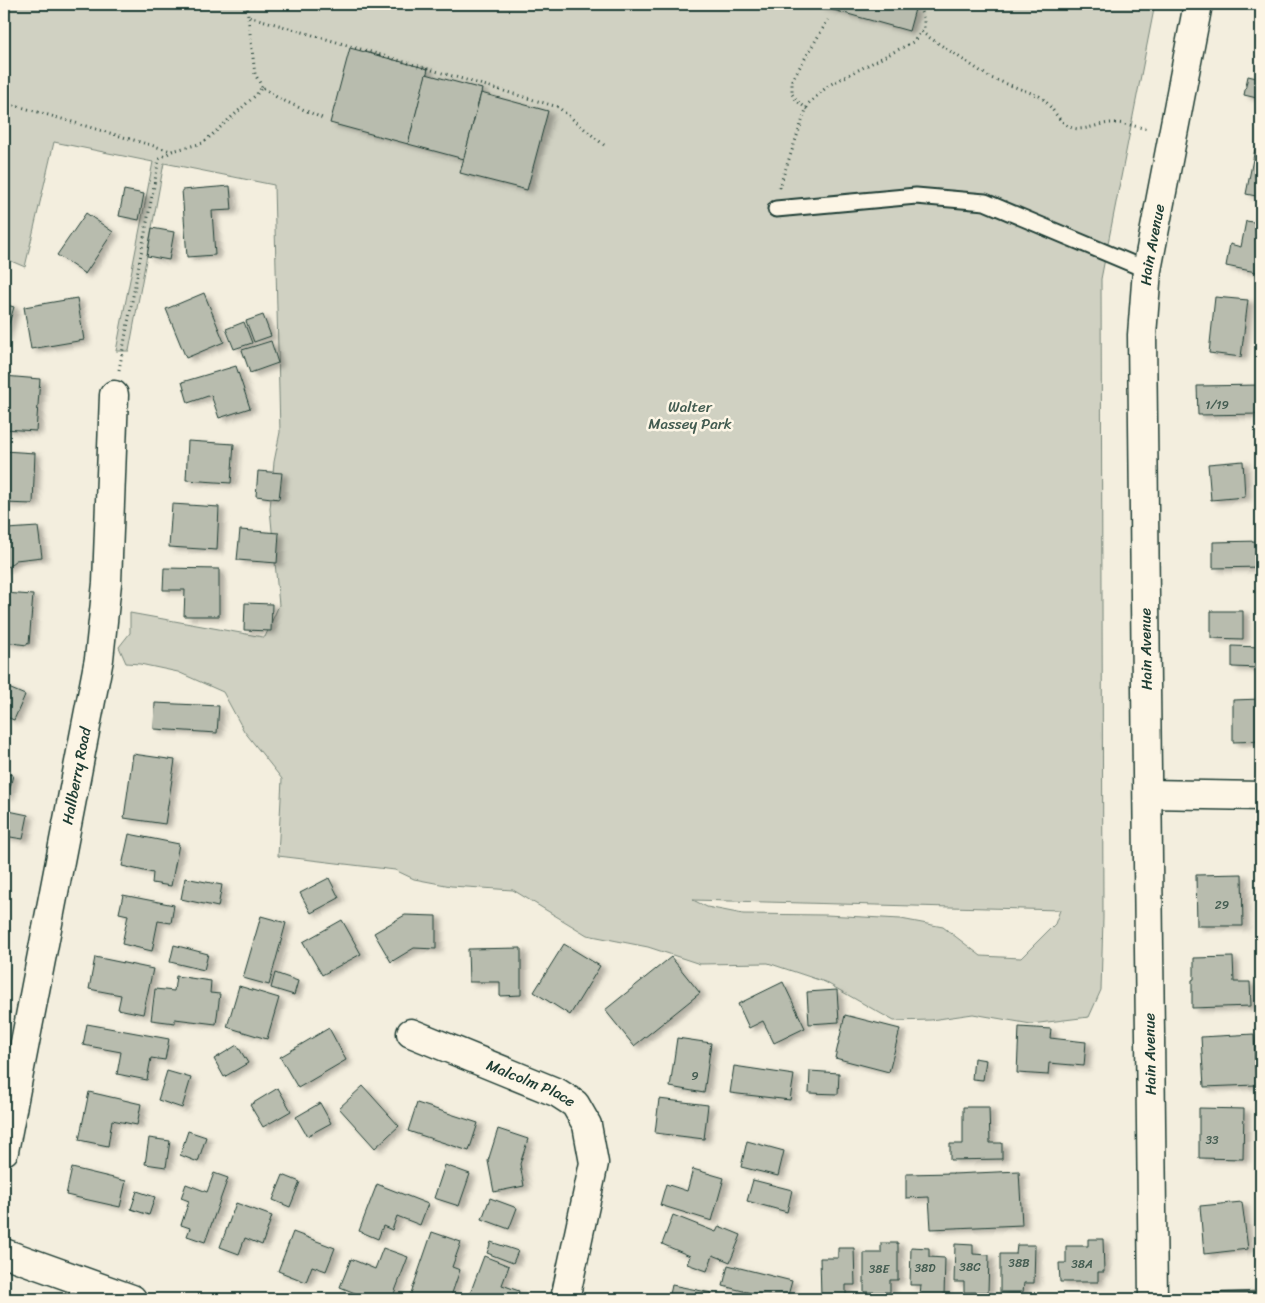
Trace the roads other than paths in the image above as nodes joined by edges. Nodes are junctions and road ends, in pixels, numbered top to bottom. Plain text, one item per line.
1 (1198, 4) edge
2 (776, 210) dead end
3 (1147, 270) junction
4 (114, 395) road end
5 (1148, 794) junction
6 (1261, 796) edge
7 (410, 1033) dead end
8 (4, 1151) edge
9 (4, 1253) edge
10 (132, 1299) edge
11 (565, 1299) edge
12 (1152, 1299) edge

1 - 3 street, Hain Avenue
2 - 3 lane
3 - 5 street, Hain Avenue
4 - 8 street, Hallberry Road
5 - 6 street
5 - 12 street, Hain Avenue
7 - 11 street, Malcolm Place
9 - 10 street

